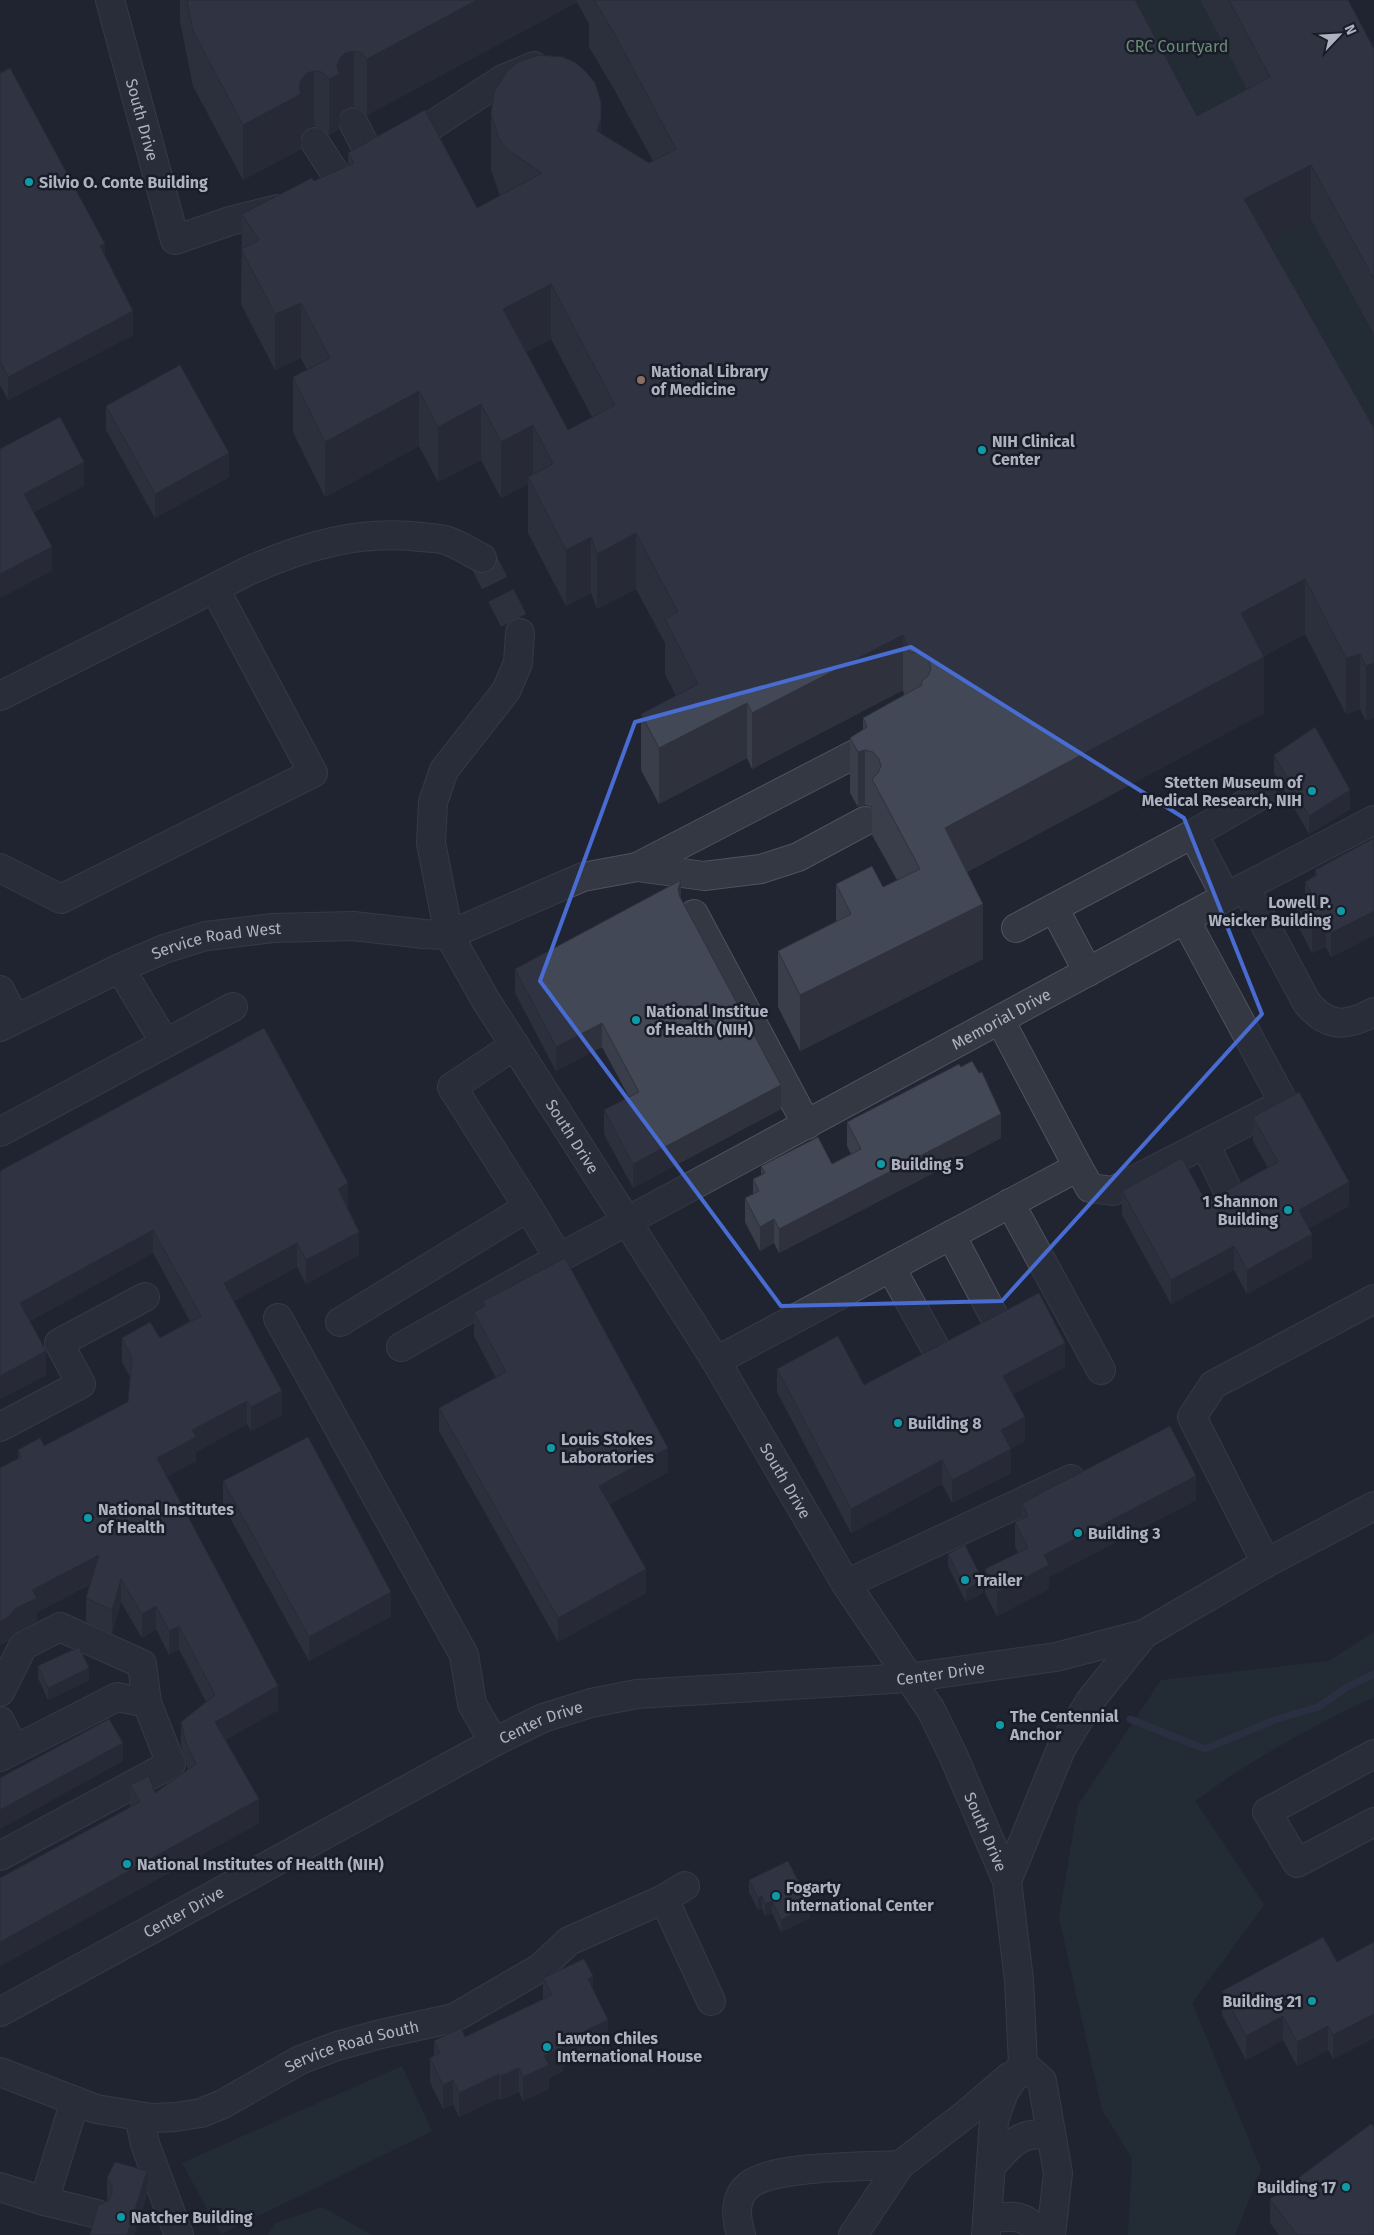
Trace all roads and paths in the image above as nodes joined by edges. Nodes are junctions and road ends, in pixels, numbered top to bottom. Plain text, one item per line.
1 (110, 0) edge
2 (548, 60) edge
3 (353, 122) dead end
4 (315, 142) dead end
5 (374, 163) junction
6 (342, 184) junction
7 (482, 558) tunnel mouth
8 (215, 589) junction
9 (520, 633) tunnel mouth
10 (0, 696) edge
11 (907, 727) edge
12 (1261, 795) dead end
13 (1374, 820) edge
14 (865, 821) dead end
15 (1193, 834) junction
16 (637, 867) junction
17 (0, 868) edge
18 (1236, 892) junction
19 (1054, 908) junction
20 (694, 914) dead end
21 (1186, 919) junction
22 (1016, 928) dead end
23 (449, 935) junction
24 (120, 968) junction
25 (1088, 972) junction
26 (0, 990) edge
27 (232, 1007) dead end
28 (1374, 1012) edge
29 (1000, 1020) junction
30 (8, 1023) edge
31 (165, 1043) junction
32 (515, 1045) junction
33 (807, 1125) junction
34 (0, 1132) edge
35 (1205, 1144) junction
36 (1078, 1167) junction
37 (1228, 1191) edge
38 (1010, 1204) junction
39 (528, 1207) junction
40 (629, 1222) junction
41 (951, 1235) junction
42 (559, 1258) junction
43 (891, 1268) junction
44 (145, 1297) dead end
45 (1374, 1299) edge
46 (994, 1316) edge
47 (278, 1318) dead end
48 (340, 1322) dead end
49 (401, 1347) dead end
50 (936, 1349) edge
51 (716, 1362) junction
52 (1101, 1370) dead end
53 (0, 1427) edge
54 (1093, 1469) edge
55 (1374, 1506) edge
56 (1266, 1563) junction
57 (846, 1584) junction
58 (1144, 1634) junction
59 (908, 1678) junction
60 (0, 1692) edge
61 (147, 1703) junction
62 (0, 1721) edge
63 (494, 1742) junction
64 (7, 1753) edge
65 (1374, 1754) edge
66 (1374, 1822) edge
67 (0, 1856) edge
68 (1007, 1882) junction
69 (710, 2001) dead end
70 (0, 2012) edge
71 (1023, 2064) junction
72 (0, 2072) edge
73 (75, 2101) junction
74 (139, 2117) junction
75 (1051, 2135) junction
76 (900, 2165) junction
77 (992, 2166) junction
78 (0, 2187) edge
79 (44, 2201) junction
80 (97, 2214) edge
81 (987, 2227) edge
82 (179, 2235) edge
83 (741, 2235) edge
84 (853, 2235) edge
85 (1043, 2235) edge
86 (1052, 2235) edge

1 - 6 street, South Drive
2 - 5 street
3 - 5 street
4 - 6 street
5 - 6 street
7 - 8 street
8 - 10 street
8 - 17 street
9 - 23 street, South Drive
11 - 16 street
12 - 15 street
13 - 18 street, Memorial Drive
14 - 16 street
15 - 18 street
15 - 19 street
16 - 23 street
18 - 21 street, Memorial Drive
18 - 28 street
19 - 22 street
19 - 25 street
20 - 33 street
21 - 25 street, Memorial Drive
21 - 35 street
23 - 24 street, Service Road West
23 - 32 street, South Drive
24 - 30 street, Service Road West
24 - 31 street
25 - 29 street, Memorial Drive
26 - 30 street
27 - 31 street
29 - 33 street, Memorial Drive
29 - 36 street
31 - 34 street
32 - 39 street
32 - 40 street, South Drive
33 - 40 street, Memorial Drive
35 - 36 street
35 - 37 street
36 - 38 street
38 - 41 street
38 - 52 street
39 - 42 street
39 - 48 street
40 - 42 street, Memorial Drive
40 - 51 street, South Drive
41 - 43 street
41 - 46 street
42 - 49 street, Memorial Drive
43 - 50 street
43 - 51 street
44 - 53 street
45 - 56 street
47 - 63 street
51 - 57 street, South Drive
54 - 57 street
55 - 56 street, Center Drive
56 - 58 street, Center Drive
57 - 59 street, South Drive
58 - 59 street, Center Drive
58 - 68 street, Center Drive
59 - 63 street, Center Drive
59 - 68 street, South Drive
60 - 61 street
61 - 64 street
61 - 67 street
62 - 64 street
63 - 70 street, Center Drive
65 - 66 street
68 - 71 street, South Drive
69 - 74 street, Service Road South
71 - 75 street
71 - 76 street
71 - 77 street
72 - 73 street, Service Road South
73 - 74 street, Service Road South
73 - 79 street
74 - 82 street
75 - 77 street
75 - 86 street
76 - 83 street
76 - 84 street
77 - 81 street
78 - 79 street
79 - 80 street
81 - 85 street

